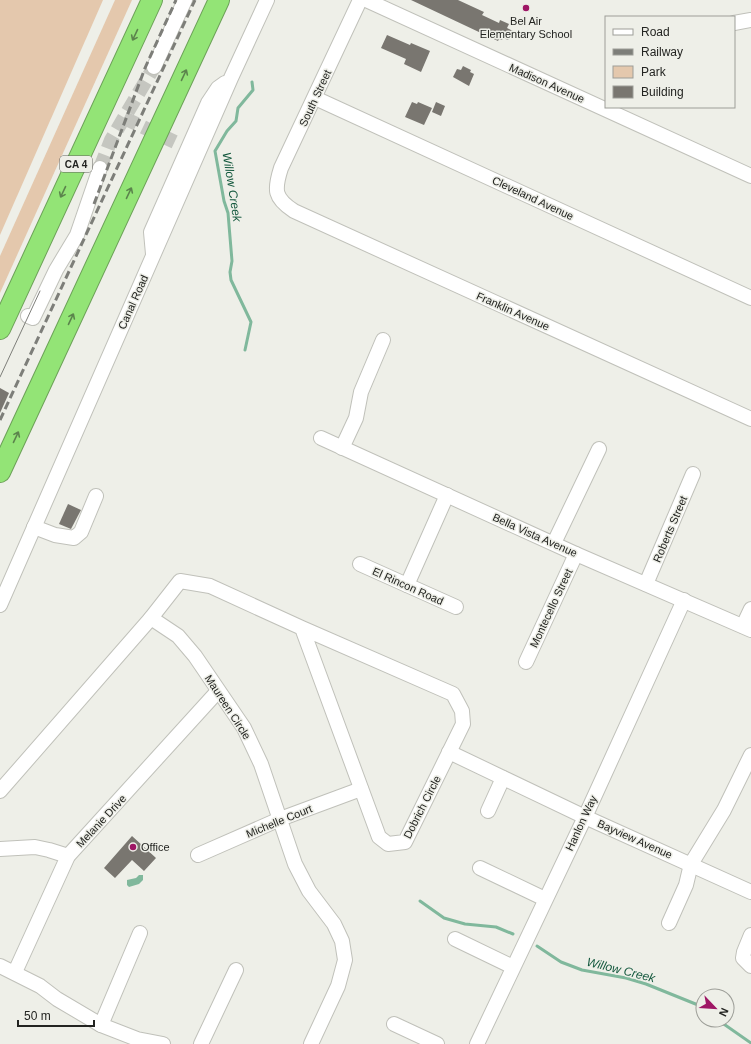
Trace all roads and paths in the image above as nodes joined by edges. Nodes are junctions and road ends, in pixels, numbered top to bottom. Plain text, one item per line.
1 (152, 0) edge
2 (185, 0) edge
3 (219, 0) edge
4 (268, 0) edge
5 (360, 0) edge
6 (366, 0) edge
7 (751, 20) edge
8 (735, 23) edge
9 (154, 67) tunnel mouth
10 (231, 78) junction
11 (315, 98) junction
12 (100, 168) tunnel mouth
13 (751, 176) edge
14 (278, 198) joint
15 (153, 256) junction
16 (751, 298) edge
17 (28, 316) dead end
18 (0, 329) edge
19 (383, 340) dead end
20 (751, 418) edge
21 (321, 438) dead end
22 (342, 448) junction
23 (599, 449) dead end
24 (0, 472) edge
25 (693, 474) dead end
26 (447, 495) junction
27 (96, 496) dead end
28 (34, 527) junction
29 (554, 543) junction
30 (576, 554) junction
31 (360, 564) dead end
32 (646, 584) junction
33 (407, 585) junction
34 (684, 600) junction
35 (0, 604) edge
36 (456, 608) dead end
37 (751, 609) edge
38 (151, 618) junction
39 (302, 628) junction
40 (747, 628) edge
41 (526, 662) dead end
42 (218, 691) junction
43 (449, 752) junction
44 (751, 755) edge
45 (500, 776) junction
46 (361, 790) junction
47 (0, 791) edge
48 (488, 811) dead end
49 (585, 817) junction
50 (280, 819) junction
51 (0, 849) edge
52 (198, 855) dead end
53 (68, 856) junction
54 (691, 864) junction
55 (480, 868) dead end
56 (751, 892) edge
57 (546, 899) junction
58 (669, 923) dead end
59 (140, 933) dead end
60 (751, 935) edge
61 (455, 939) dead end
62 (0, 966) edge
63 (751, 966) edge
64 (513, 967) junction
65 (236, 970) dead end
66 (15, 972) junction
67 (394, 1024) dead end
68 (101, 1025) junction
69 (162, 1044) edge
70 (201, 1044) edge
71 (311, 1044) edge
72 (437, 1044) edge
73 (476, 1044) edge

1 -> 18 highway, CA 4
2 - 9 street
24 -> 3 highway
4 - 10 street, Canal Road
5 - 11 street, South Street
6 - 13 street, Madison Avenue
7 - 8 street
10 - 15 street, Canal Road
10 - 15 street
11 - 14 street, South Street
11 - 16 street, Cleveland Avenue
12 - 17 street
14 - 20 street, Franklin Avenue
15 - 28 street, Canal Road
19 - 22 street
21 - 22 street, Bella Vista Avenue
22 - 26 street, Bella Vista Avenue
23 - 29 street
25 - 32 street, Roberts Street
26 - 29 street, Bella Vista Avenue
26 - 33 street
27 - 28 street
28 - 35 street, Canal Road
29 - 30 street, Bella Vista Avenue
30 - 32 street, Bella Vista Avenue
30 - 41 street, Montecello Street
31 - 33 street, El Rincon Road
32 - 34 street, Bella Vista Avenue
33 - 36 street, El Rincon Road
34 - 40 street, Bella Vista Avenue
34 - 49 street, Hanlon Way
37 - 40 street
38 - 39 street, Dobrich Circle
38 - 42 street, Maureen Circle
38 - 47 street
39 - 43 street, Dobrich Circle
39 - 46 street, Dobrich Circle
42 - 50 street, Maureen Circle
42 - 53 street, Melanie Drive
43 - 45 street, Bayview Avenue
43 - 46 street, Dobrich Circle
44 - 54 street
45 - 48 street
45 - 49 street, Bayview Avenue
46 - 50 street, Michelle Court
49 - 54 street, Bayview Avenue
49 - 57 street, Hanlon Way
50 - 52 street, Michelle Court
50 - 71 street, Maureen Circle
51 - 53 street
53 - 66 street, Melanie Drive
54 - 56 street, Bayview Avenue
54 - 58 street
55 - 57 street
57 - 64 street, Hanlon Way
59 - 68 street
60 - 63 street
61 - 64 street
62 - 66 street
64 - 73 street, Hanlon Way
65 - 70 street
66 - 68 street
67 - 72 street
68 - 69 street

